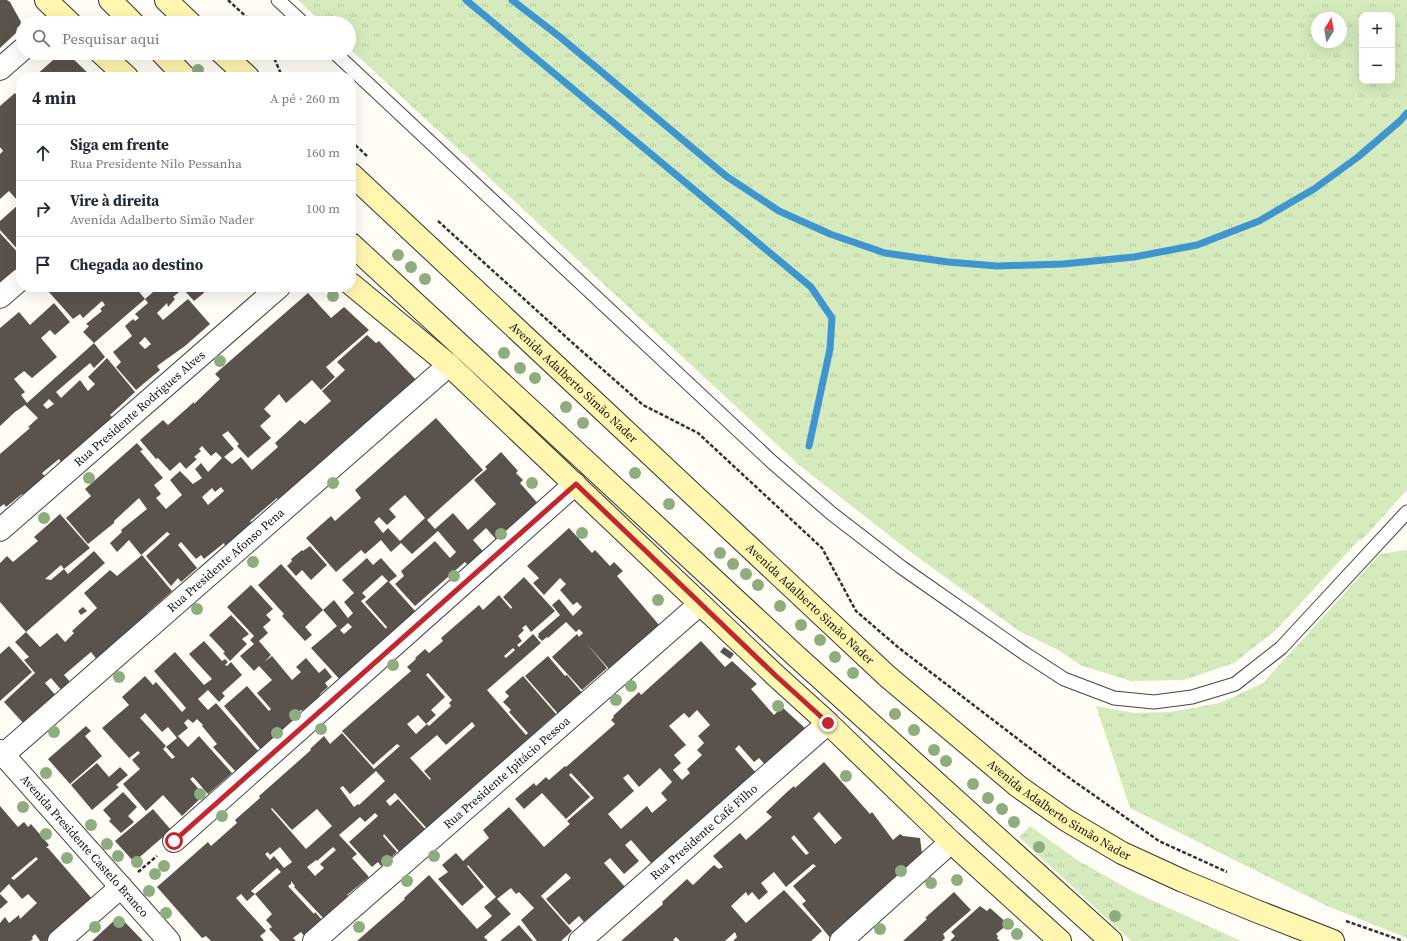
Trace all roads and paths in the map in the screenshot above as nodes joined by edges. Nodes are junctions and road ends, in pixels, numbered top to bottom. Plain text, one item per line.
1 (46, 0) edge
2 (110, 0) edge
3 (166, 0) edge
4 (228, 0) edge
5 (278, 0) edge
6 (58, 16) edge
7 (126, 16) edge
8 (183, 16) edge
9 (245, 16) edge
10 (295, 16) edge
11 (16, 55) edge
12 (109, 60) edge
13 (169, 60) edge
14 (230, 60) edge
15 (275, 60) edge
16 (342, 60) edge
17 (0, 70) edge
18 (122, 72) edge
19 (180, 72) edge
20 (243, 72) edge
21 (279, 72) edge
22 (355, 72) edge
23 (356, 73) edge
24 (356, 146) edge
25 (372, 161) dead end
26 (356, 179) edge
27 (434, 218) dead end
28 (356, 249) edge
29 (16, 283) edge
30 (356, 288) edge
31 (272, 292) edge
32 (0, 297) edge
33 (449, 365) junction
34 (576, 484) junction
35 (1406, 513) edge
36 (0, 530) edge
37 (700, 604) junction
38 (828, 723) junction
39 (2, 753) edge
40 (174, 841) joint
41 (951, 842) junction
42 (1231, 874) dead end
43 (121, 887) junction
44 (1339, 919) dead end
45 (584, 940) edge
46 (59, 941) edge
47 (169, 941) edge
48 (314, 941) edge
49 (841, 941) edge
50 (1060, 941) edge
51 (1111, 941) edge
52 (1333, 941) edge
53 (1403, 941) edge

1 - 6 main road
2 - 7 main road
3 - 8 main road
4 - 9 path
5 - 10 lane
11 - 17 street
12 - 18 main road
13 - 19 main road
14 - 20 main road
15 - 21 path
16 - 22 lane
23 - 35 lane
24 - 25 path
26 - 52 main road, Avenida Adalberto Simão Nader
27 - 42 path
28 - 51 main road
29 - 32 street
30 - 33 main road
31 - 36 street, Rua Presidente Rodrigues Alves
33 - 34 main road
33 - 39 street, Rua Presidente Afonso Pena
34 - 37 main road
34 - 40 street
37 - 38 main road
37 - 48 street, Rua Presidente Ipitácio Pessoa
38 - 41 main road
38 - 45 street, Rua Presidente Café Filho
39 - 43 street, Avenida Presidente Castelo Branco
40 - 43 path
41 - 49 street
41 - 50 main road
43 - 46 street
43 - 47 street, Avenida Presidente Castelo Branco
44 - 53 path

